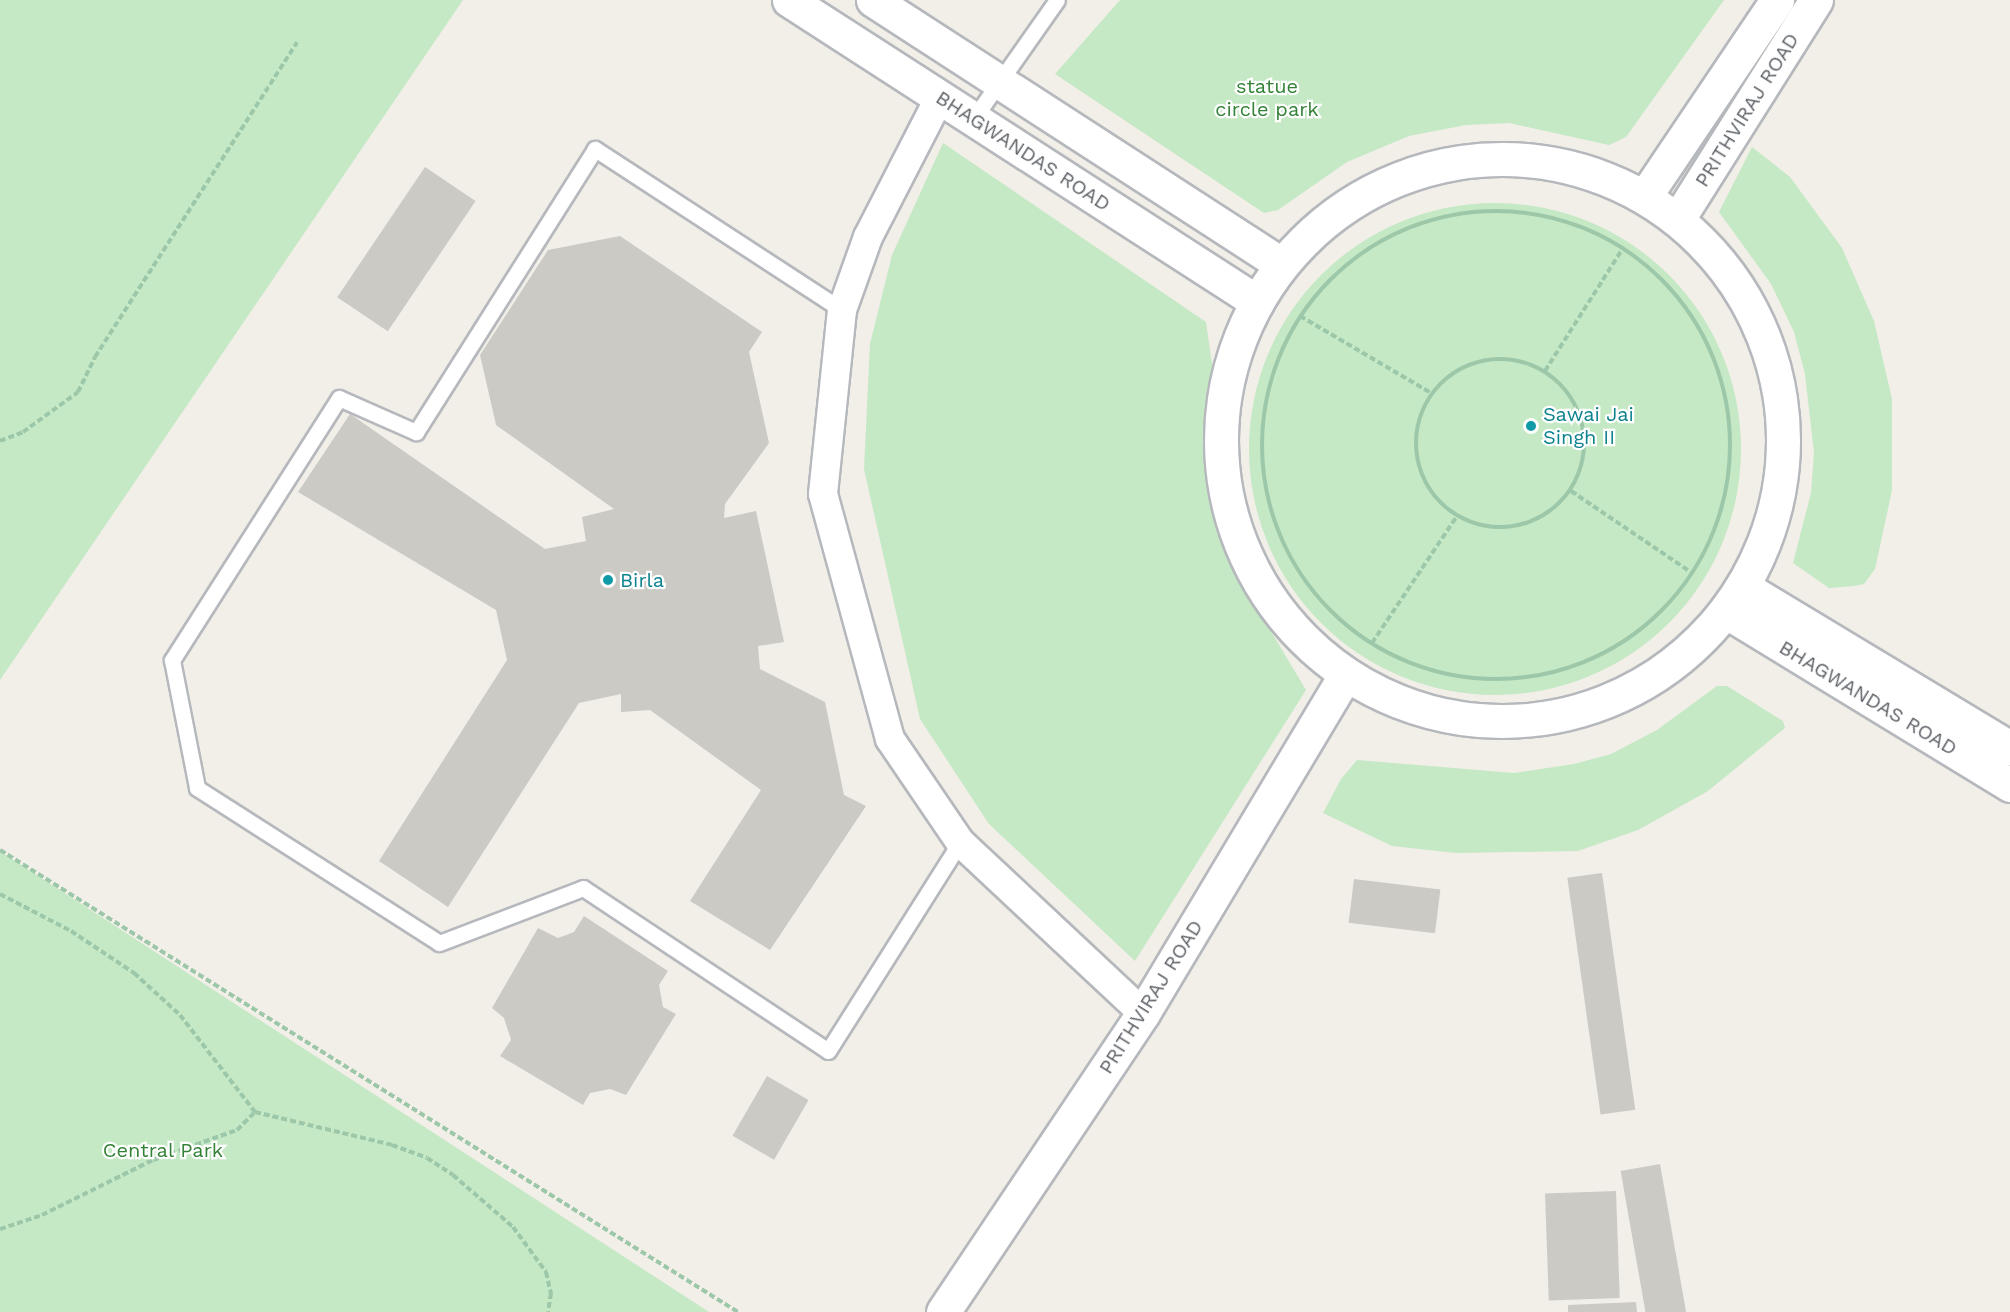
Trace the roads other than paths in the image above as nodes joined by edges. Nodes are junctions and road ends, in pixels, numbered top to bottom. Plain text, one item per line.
1 (789, 0) edge
2 (873, 0) edge
3 (1056, 0) edge
4 (1777, 0) edge
5 (1816, 0) edge
6 (997, 80) junction
7 (940, 97) junction
8 (974, 118) junction
9 (1645, 196) junction
10 (1678, 219) junction
11 (1282, 265) junction
12 (1257, 302) junction
13 (842, 309) junction
14 (1734, 599) junction
15 (1346, 674) junction
16 (2010, 748) edge
17 (2010, 785) edge
18 (960, 842) junction
19 (1143, 1013) junction
20 (943, 1312) edge

1 - 7 street, BHAGWANDAS ROAD
2 - 6 street
3 - 6 lane
4 - 9 street, PRITHVIRAJ ROAD
5 - 10 street, PRITHVIRAJ ROAD
6 - 8 lane
6 - 11 street
7 - 8 street, BHAGWANDAS ROAD
7 - 13 street
8 - 12 street, BHAGWANDAS ROAD
9 - 10 street
9 - 11 street
10 - 14 street
11 - 12 street
12 - 15 street
13 - 18 street
13 - 18 lane
14 - 15 street
14 - 16 street, BHAGWANDAS ROAD
14 - 17 street, BHAGWANDAS ROAD
15 - 19 street, PRITHVIRAJ ROAD
18 - 19 street
19 - 20 street, PRITHVIRAJ ROAD

